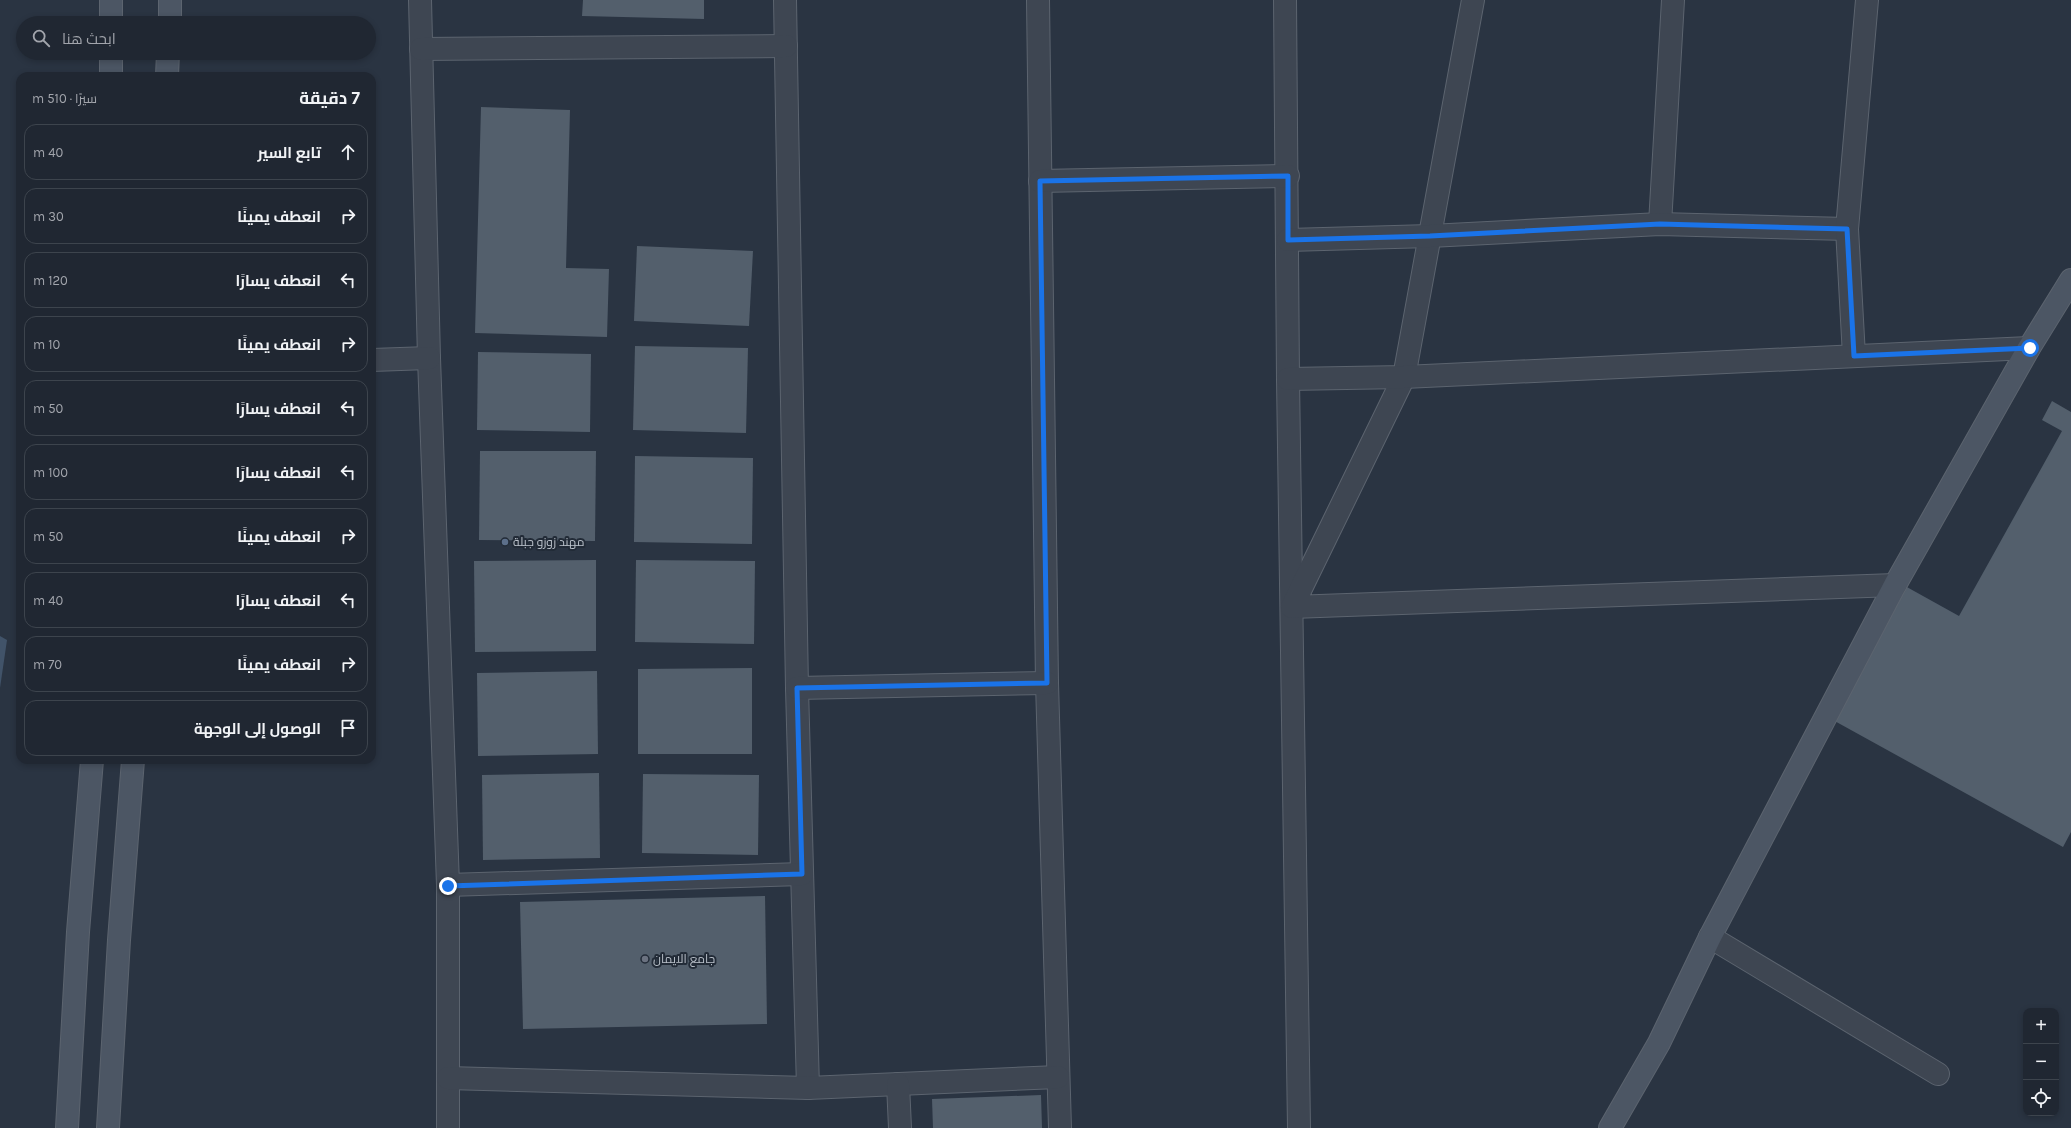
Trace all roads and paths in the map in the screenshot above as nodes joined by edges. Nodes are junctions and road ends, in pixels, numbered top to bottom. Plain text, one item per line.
1 (111, 0) edge
2 (170, 0) edge
3 (420, 0) edge
4 (785, 0) edge
5 (1038, 0) edge
6 (1285, 0) edge
7 (1473, 0) edge
8 (1673, 0) edge
9 (1867, 0) edge
10 (111, 16) edge
11 (170, 16) edge
12 (786, 46) junction
13 (421, 49) junction
14 (111, 60) edge
15 (168, 60) edge
16 (110, 72) edge
17 (167, 72) edge
18 (1288, 176) junction
19 (1040, 181) junction
20 (1660, 224) junction
21 (1847, 229) junction
22 (1430, 236) junction
23 (1288, 240) junction
24 (2071, 280) edge
25 (2064, 298) edge
26 (2030, 348) junction
27 (1854, 356) junction
28 (429, 358) junction
29 (376, 360) edge
30 (1404, 377) junction
31 (1288, 379) junction
32 (1895, 585) junction
33 (1292, 607) junction
34 (1047, 683) junction
35 (797, 688) junction
36 (92, 764) edge
37 (133, 764) edge
38 (802, 874) junction
39 (448, 886) junction
40 (1710, 937) junction
41 (1938, 1074) dead end
42 (1058, 1077) junction
43 (448, 1078) junction
44 (898, 1084) junction
45 (808, 1088) junction
46 (67, 1128) edge
47 (108, 1128) edge
48 (448, 1128) edge
49 (900, 1128) edge
50 (1060, 1128) edge
51 (1299, 1128) edge
52 (1610, 1128) edge

1 - 10 main road
2 - 11 main road
3 - 13 street
4 - 12 street
5 - 19 street
6 - 18 street
7 - 22 street
8 - 20 street
9 - 21 street
12 - 13 street
12 - 35 street
13 - 28 street
14 - 16 main road
15 - 17 main road
18 - 19 street
18 - 23 street
19 - 34 street
20 - 21 street
20 - 22 street
21 - 27 street
22 - 23 street
22 - 30 street
23 - 31 street
24 - 25 main road
25 - 26 main road
26 - 27 street
26 - 32 main road
27 - 30 street
28 - 29 street
28 - 39 street
30 - 31 street
30 - 33 street
31 - 33 street
32 - 33 street
32 - 40 main road
33 - 51 street
34 - 35 street
34 - 42 street
35 - 38 street
36 - 46 main road
37 - 47 main road
38 - 39 street
38 - 45 street
39 - 43 street
40 - 41 street
40 - 52 main road
42 - 44 street
42 - 50 street
43 - 45 street
43 - 48 street
44 - 45 street
44 - 49 street

